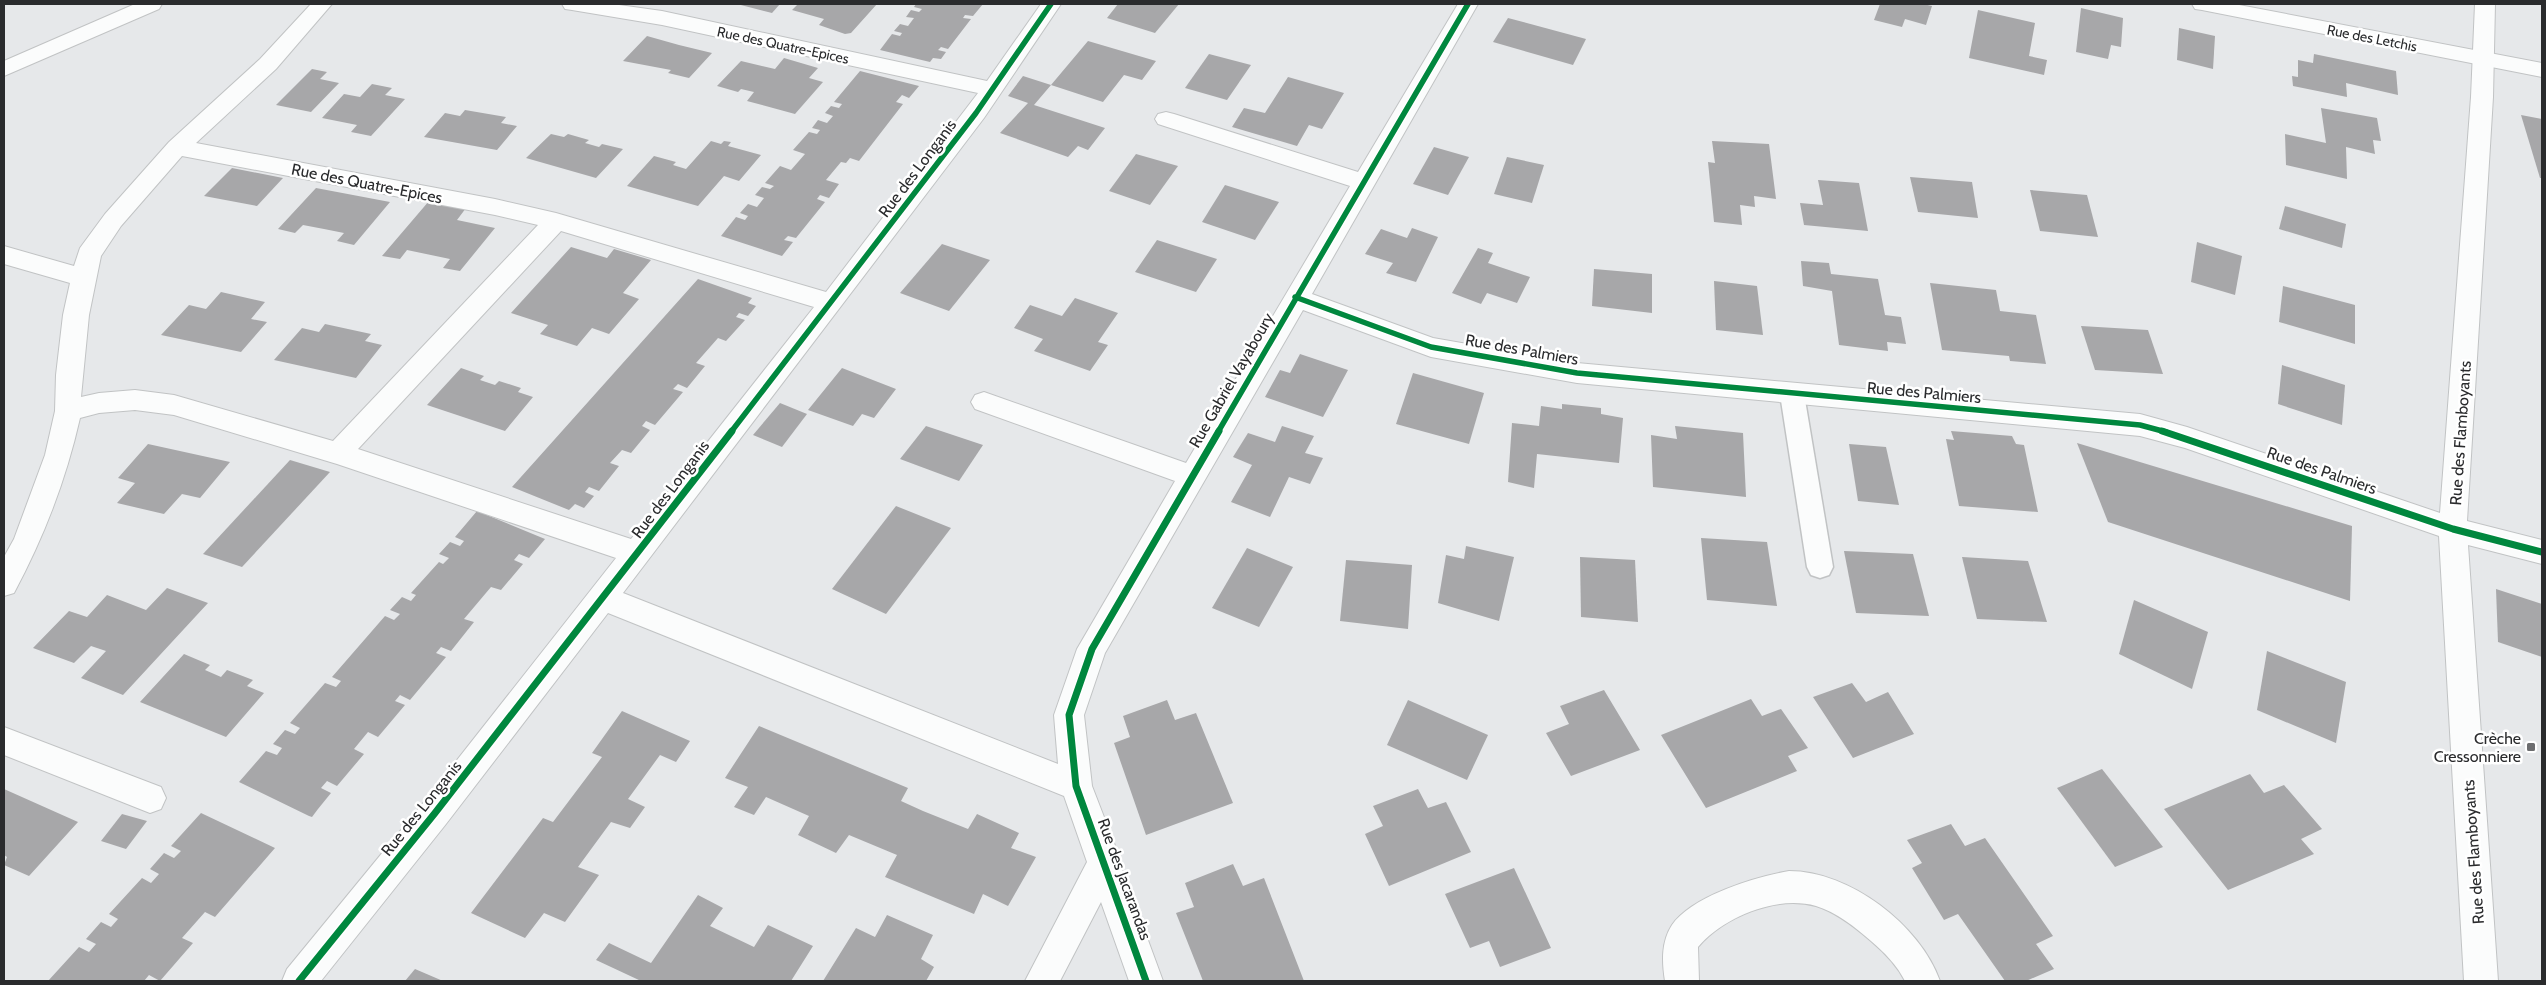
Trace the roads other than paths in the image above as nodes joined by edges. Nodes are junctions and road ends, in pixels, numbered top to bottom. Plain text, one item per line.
1 (152, 4) edge
2 (322, 4) edge
3 (572, 4) edge
4 (1051, 4) edge
5 (1468, 4) edge
6 (2202, 4) edge
7 (2485, 4) edge
8 (2484, 60) junction
9 (4, 69) edge
10 (2542, 70) edge
11 (993, 90) junction
12 (1166, 119) dead end
13 (177, 147) junction
14 (1363, 182) junction
15 (556, 222) junction
16 (4, 255) edge
17 (82, 278) junction
18 (1295, 297) junction
19 (832, 303) junction
20 (1792, 394) junction
21 (984, 402) dead end
22 (68, 411) junction
23 (338, 453) junction
24 (1192, 476) junction
25 (2453, 529) junction
26 (15, 541) edge
27 (2542, 552) edge
28 (638, 553) junction
29 (1820, 567) dead end
30 (4, 584) edge
31 (604, 598) junction
32 (4, 741) edge
33 (1076, 786) junction
34 (150, 798) dead end
35 (1105, 861) junction
36 (299, 981) edge
37 (1042, 981) edge
38 (1146, 981) edge
39 (1682, 981) edge
40 (1923, 981) edge
41 (2481, 981) edge

1 - 9 street
2 - 13 street
3 - 11 street, Rue des Quatre-Epices
4 - 11 street, Rue des Longanis
5 - 14 street, Rue Gabriel Vayaboury
6 - 8 street, Rue des Letchis
7 - 8 street, Rue des Flamboyants
8 - 10 street, Rue des Letchis
8 - 25 street, Rue des Flamboyants
11 - 19 street, Rue des Longanis
12 - 14 street
13 - 15 street, Rue des Quatre-Epices
13 - 17 street
14 - 18 street, Rue Gabriel Vayaboury
15 - 19 street, Rue des Quatre-Epices
15 - 23 street
16 - 17 street
17 - 22 street
18 - 20 street, Rue des Palmiers
18 - 24 street, Rue Gabriel Vayaboury
19 - 28 street, Rue des Longanis
20 - 25 street, Rue des Palmiers
20 - 29 lane
21 - 24 street
22 - 23 street
22 - 26 street
23 - 28 street
24 - 33 street, Rue Gabriel Vayaboury
25 - 27 street, Rue des Palmiers
25 - 41 street, Rue des Flamboyants
26 - 30 street
28 - 31 street, Rue des Longanis
31 - 33 street
31 - 36 street, Rue des Longanis
32 - 34 street
33 - 35 street, Rue des Jacarandas
35 - 37 street
35 - 38 street, Rue des Jacarandas
39 - 40 street

